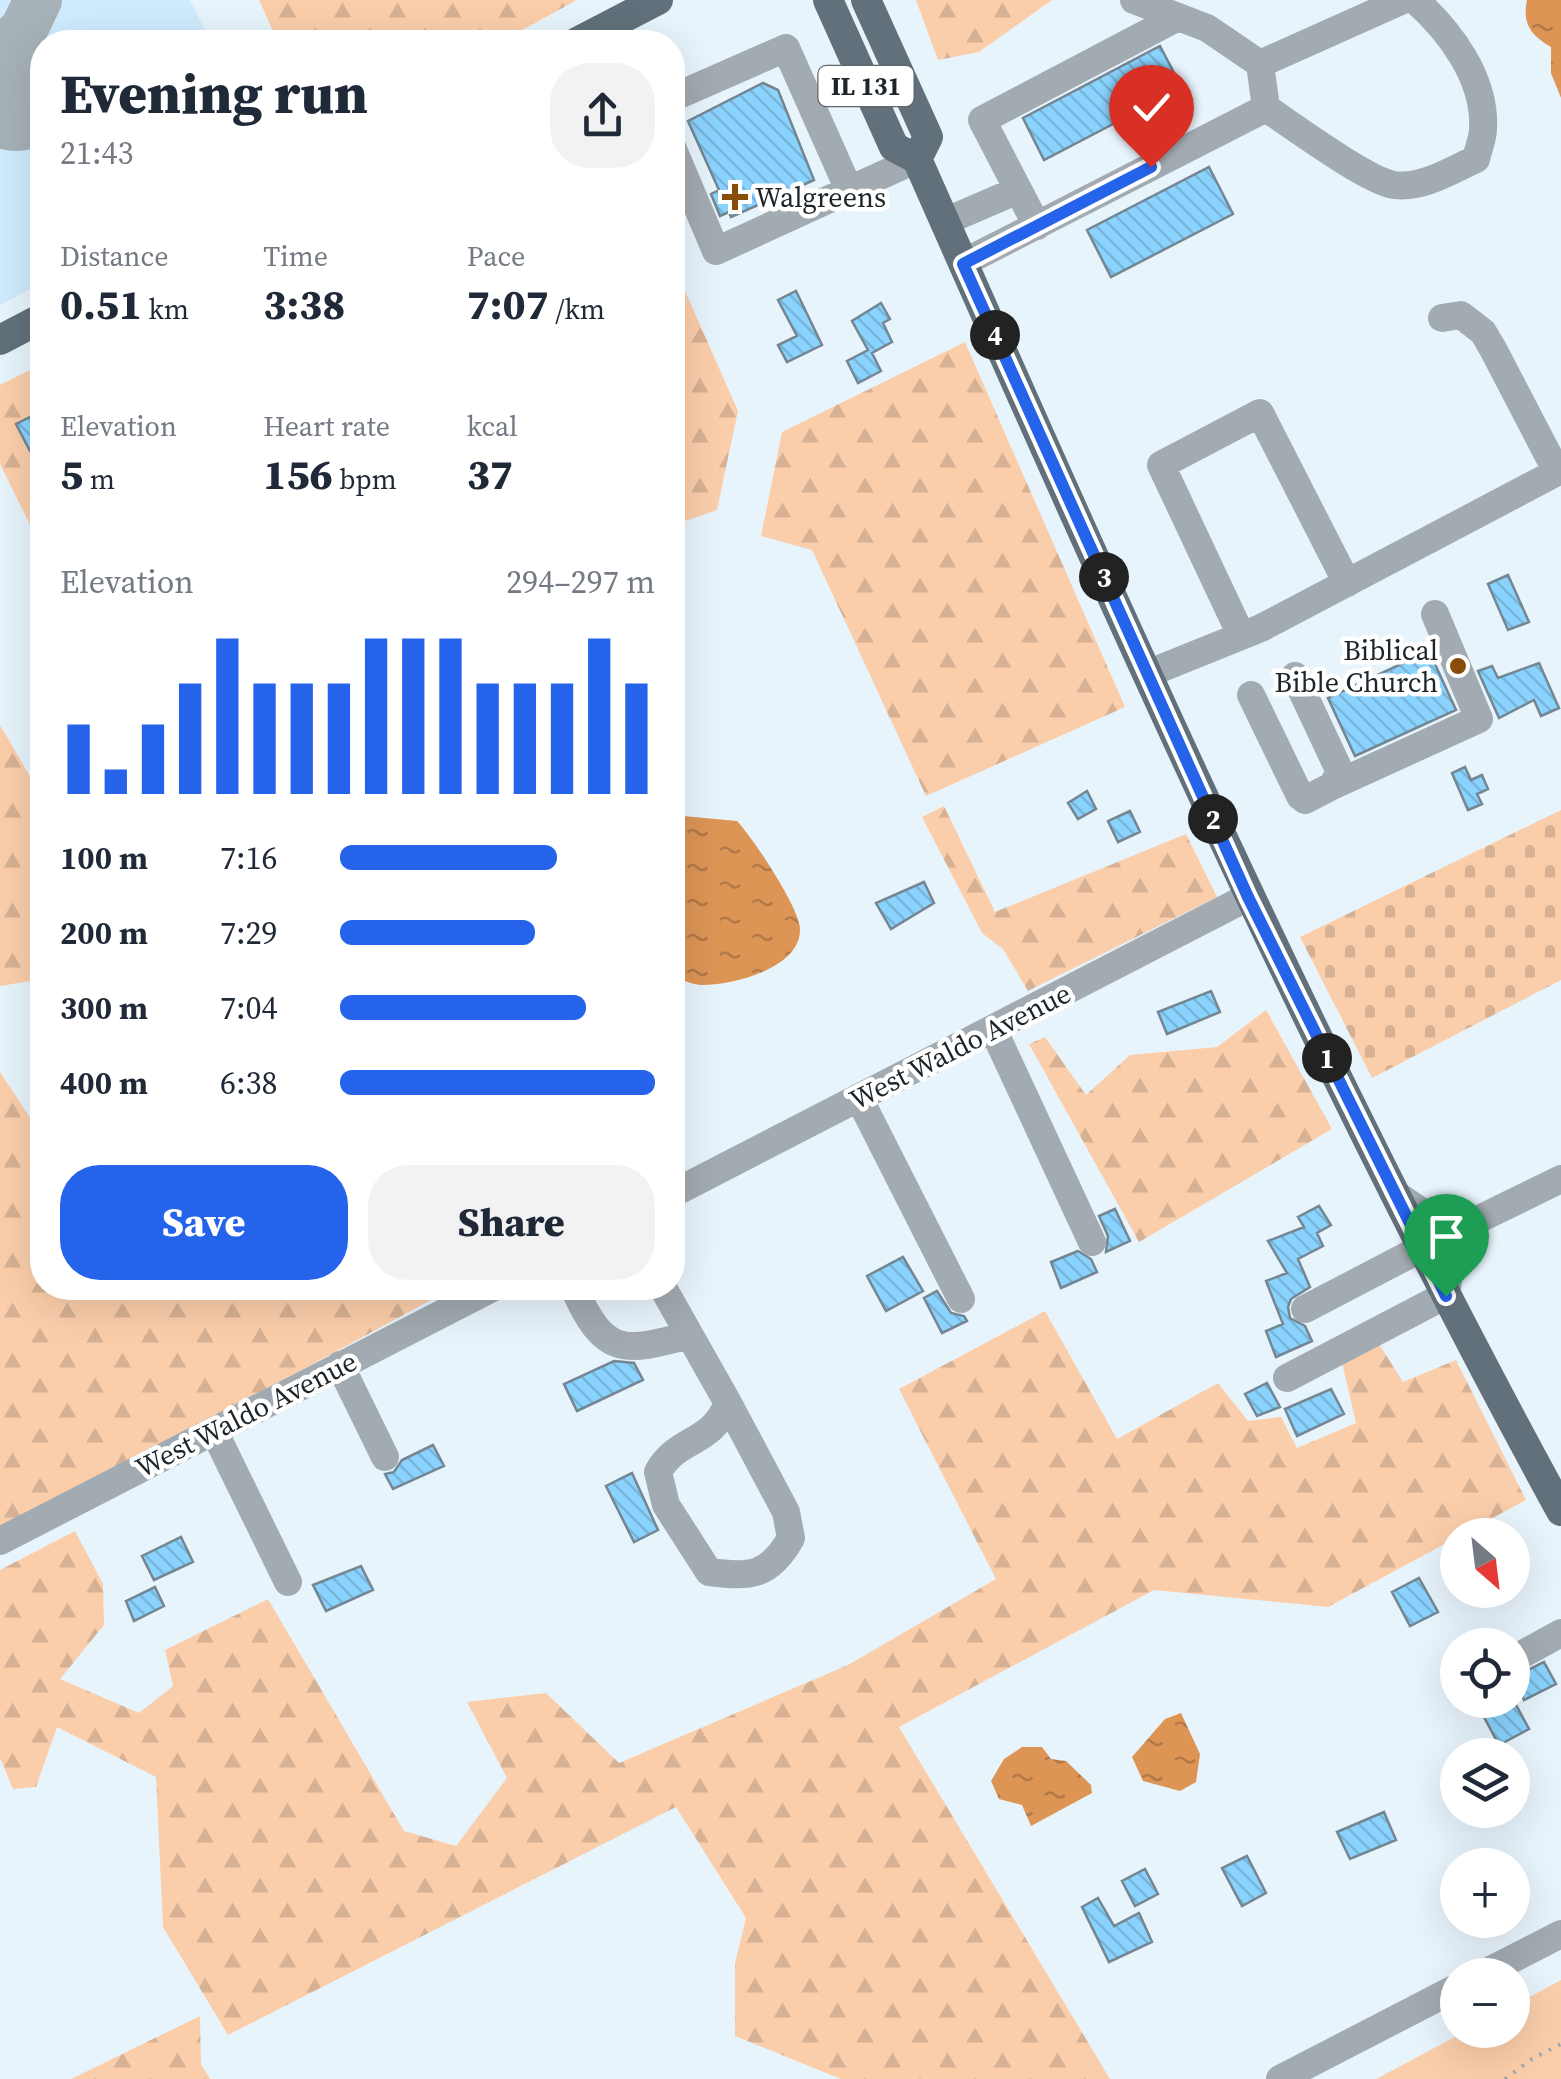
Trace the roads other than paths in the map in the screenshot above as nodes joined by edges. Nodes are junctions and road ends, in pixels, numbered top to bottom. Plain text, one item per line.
1 (658, 0) edge
2 (828, 0) edge
3 (866, 0) edge
4 (1134, 0) edge
5 (1402, 0) edge
6 (1415, 0) edge
7 (1178, 17) junction
8 (621, 30) edge
9 (1260, 64) junction
10 (685, 92) edge
11 (1266, 108) junction
12 (916, 159) junction
13 (685, 178) edge
14 (848, 190) junction
15 (1018, 190) junction
16 (944, 222) junction
17 (1037, 226) junction
18 (963, 264) junction
19 (1442, 318) dead end
20 (30, 324) edge
21 (0, 340) edge
22 (1559, 471) edge
23 (1347, 583) junction
24 (1435, 614) dead end
25 (1241, 634) junction
26 (1147, 674) junction
27 (1295, 676) dead end
28 (1251, 695) dead end
29 (1332, 786) junction
30 (1248, 897) junction
31 (993, 1029) junction
32 (858, 1098) junction
33 (1561, 1178) edge
34 (685, 1187) edge
35 (1394, 1193) junction
36 (1472, 1223) junction
37 (1092, 1242) dead end
38 (1422, 1248) junction
39 (1446, 1296) junction
40 (961, 1299) dead end
41 (469, 1300) edge
42 (580, 1300) edge
43 (670, 1300) edge
44 (1305, 1308) dead end
45 (690, 1336) junction
46 (340, 1366) junction
47 (1287, 1378) dead end
48 (728, 1402) junction
49 (214, 1431) junction
50 (386, 1458) dead end
51 (1561, 1511) edge
52 (0, 1541) edge
53 (288, 1582) dead end
54 (1561, 1633) edge
55 (1530, 1650) edge
56 (1561, 1934) edge
57 (1514, 1958) edge
58 (1440, 1996) edge
59 (1280, 2079) edge

1 - 8 main road
2 - 12 main road, IL 131
3 - 12 main road, IL 131
4 - 7 street
5 - 9 street
6 - 11 street
7 - 9 street
7 - 15 street
9 - 11 street
10 - 14 street
11 - 17 street
12 - 14 street
12 - 16 main road
13 - 14 street
15 - 16 street
15 - 17 street
16 - 18 main road
17 - 18 street
18 - 26 main road
19 - 22 street
20 - 21 main road
22 - 23 street
23 - 25 street
23 - 25 street
24 - 29 street
25 - 26 street
26 - 30 main road
27 - 29 street
28 - 29 street
30 - 31 street, West Waldo Avenue
30 - 35 main road
31 - 32 street, West Waldo Avenue
31 - 37 street
32 - 34 street, West Waldo Avenue
32 - 40 street
33 - 36 street
35 - 36 street
35 - 38 main road
36 - 39 street
38 - 39 main road
38 - 44 street
39 - 47 street
39 - 51 main road
41 - 46 street, West Waldo Avenue
42 - 45 street
43 - 45 street
45 - 48 street
46 - 49 street, West Waldo Avenue
46 - 50 street
48 - 48 street
49 - 52 street, West Waldo Avenue
49 - 53 street
54 - 55 street
56 - 57 street
58 - 59 street

